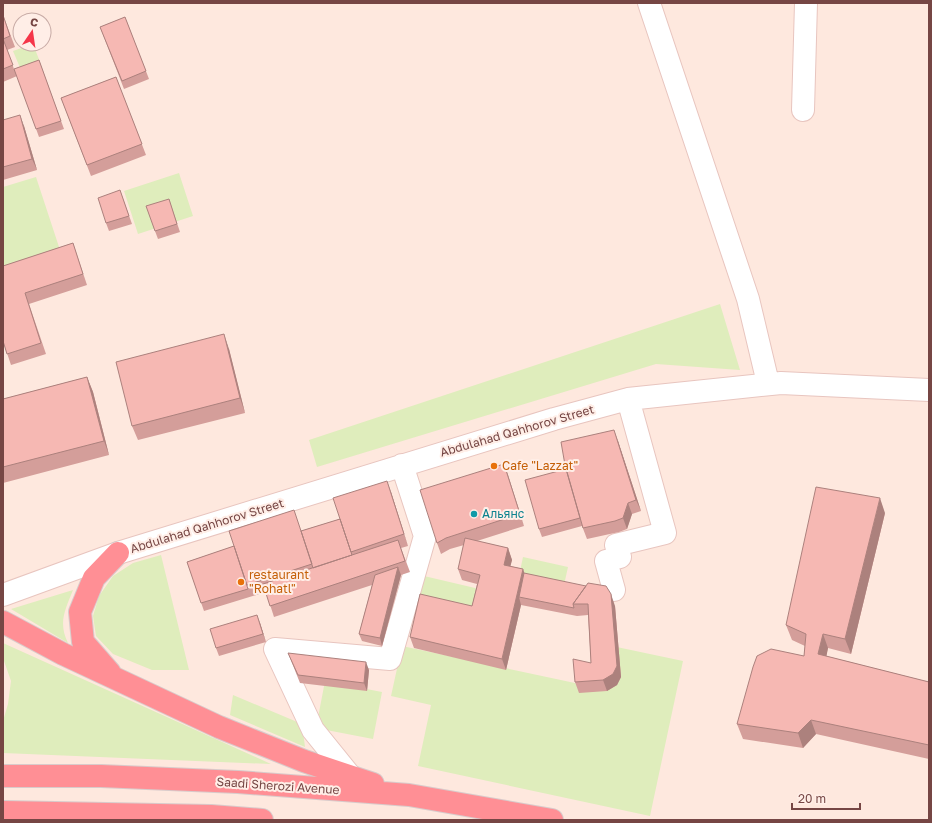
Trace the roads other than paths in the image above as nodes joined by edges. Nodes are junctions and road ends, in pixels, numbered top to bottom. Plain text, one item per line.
1 (649, 3) edge
2 (806, 3) edge
3 (803, 110) dead end
4 (768, 383) junction
5 (929, 390) edge
6 (628, 399) junction
7 (402, 465) junction
8 (118, 553) junction
9 (614, 590) dead end
10 (3, 595) edge
11 (3, 622) edge
12 (115, 679) junction
13 (3, 776) edge
14 (351, 777) junction
15 (409, 795) junction
16 (3, 812) edge
17 (262, 820) edge
18 (552, 820) edge

1 - 4 street
2 - 3 street
4 - 5 street, Abdulahad Qahhorov Street
4 - 6 street, Abdulahad Qahhorov Street
6 - 7 street, Abdulahad Qahhorov Street
6 - 9 street
7 - 8 street, Abdulahad Qahhorov Street
7 - 14 street
8 - 10 street, Abdulahad Qahhorov Street
8 - 12 highway
11 - 12 highway
12 - 14 highway
13 - 15 highway, Saadi Sherozi Avenue
14 - 15 highway
15 - 18 highway, Saadi Sherozi Avenue
16 - 17 highway

